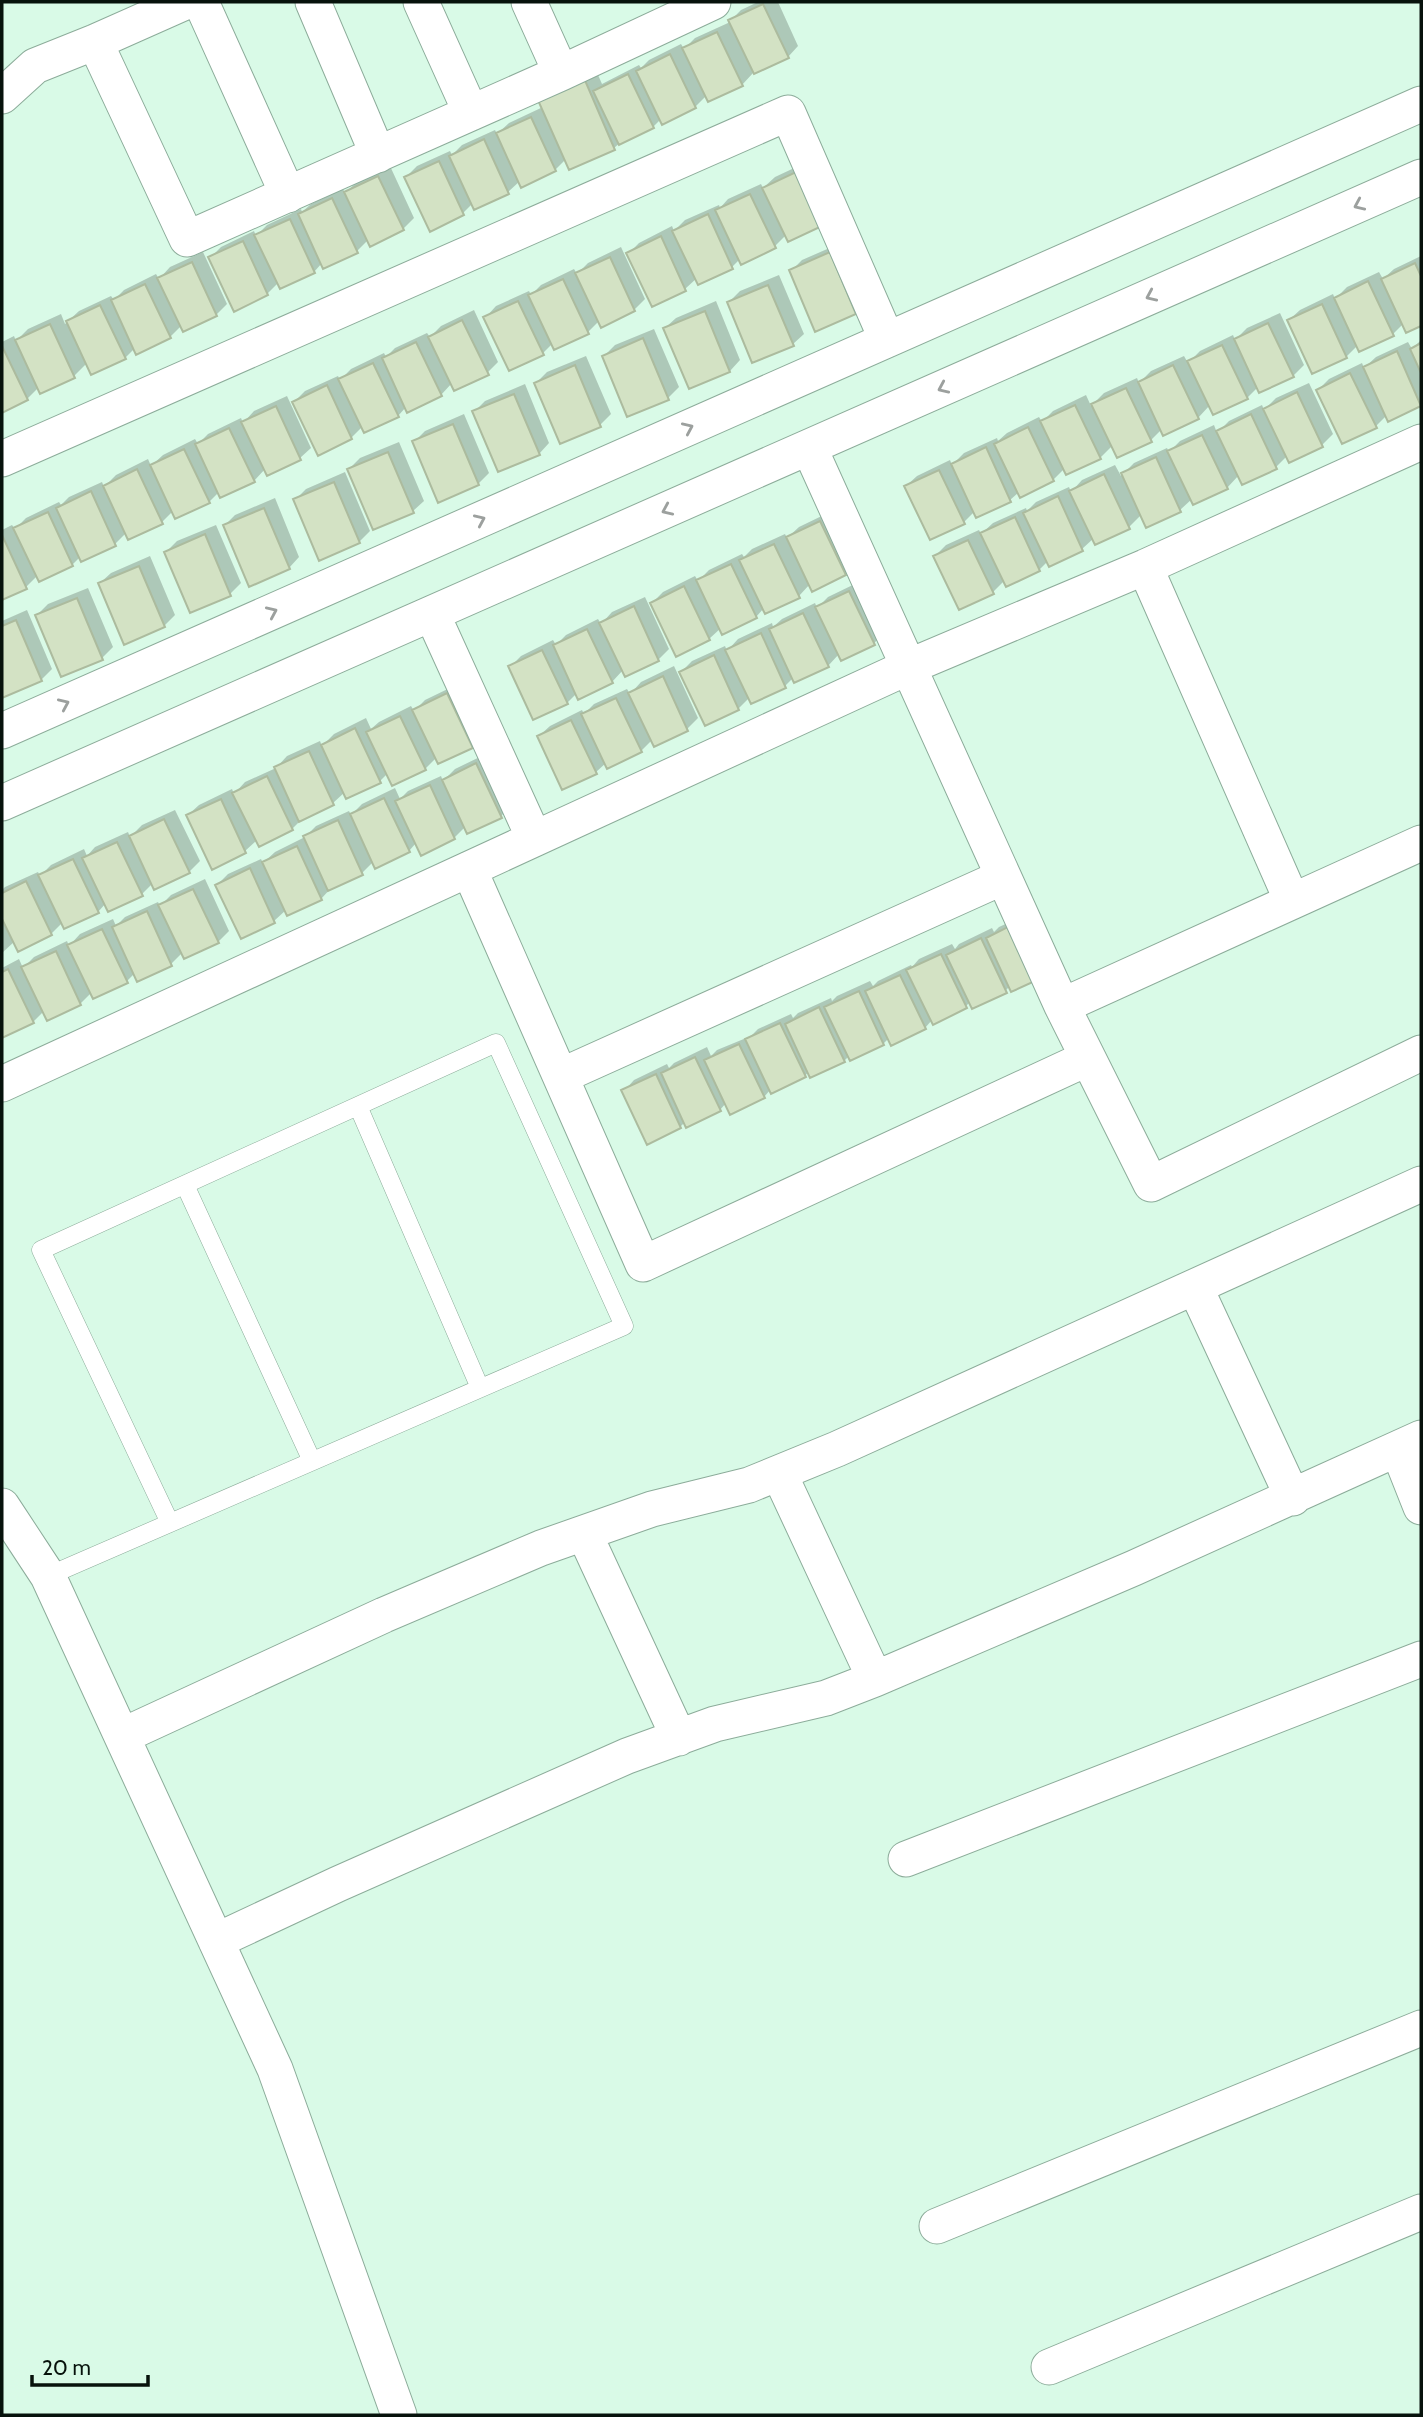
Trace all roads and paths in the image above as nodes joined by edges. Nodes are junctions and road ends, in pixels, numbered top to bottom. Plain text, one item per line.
1 (185, 2) edge
2 (201, 2) edge
3 (313, 2) edge
4 (421, 2) edge
5 (529, 2) edge
6 (713, 2) edge
7 (654, 14) edge
8 (95, 43) junction
9 (561, 73) junction
10 (2, 96) edge
11 (1420, 108) edge
12 (471, 113) junction
13 (378, 155) junction
14 (1421, 177) edge
15 (288, 195) junction
16 (887, 340) junction
17 (1421, 442) edge
18 (808, 447) junction
19 (2, 459) edge
20 (1145, 566) junction
21 (432, 614) junction
22 (908, 667) junction
23 (2, 731) edge
24 (2, 803) edge
25 (534, 838) junction
26 (1421, 843) edge
27 (469, 869) junction
28 (1003, 877) junction
29 (1292, 901) junction
30 (1062, 1006) junction
31 (1421, 1053) edge
32 (1088, 1059) junction
33 (561, 1076) junction
34 (2, 1084) edge
35 (358, 1105) junction
36 (1421, 1184) edge
37 (186, 1185) junction
38 (1195, 1287) junction
39 (480, 1388) junction
40 (1409, 1444) edge
41 (312, 1461) junction
42 (779, 1473) junction
43 (1293, 1498) junction
44 (2, 1506) edge
45 (1421, 1507) edge
46 (170, 1523) junction
47 (584, 1533) junction
48 (48, 1576) junction
49 (1421, 1659) edge
50 (875, 1679) junction
51 (122, 1736) junction
52 (679, 1738) junction
53 (906, 1859) dead end
54 (216, 1941) junction
55 (1421, 2028) edge
56 (1421, 2212) edge
57 (937, 2227) dead end
58 (1049, 2367) dead end
59 (400, 2415) edge

1 - 8 street
2 - 15 street
3 - 13 street
4 - 12 street
5 - 9 street
6 - 7 street
7 - 9 street
8 - 10 street
8 - 15 street
9 - 12 street
11 - 16 street
12 - 13 street
13 - 15 street
14 -> 18 street
16 - 19 street
23 -> 16 street
17 - 20 street
18 -> 21 street
18 - 22 street
20 - 22 street
20 - 29 street
21 - 24 street
21 - 25 street
22 - 25 street
22 - 28 street
25 - 27 street
26 - 29 street
27 - 33 street
27 - 34 street
28 - 30 street
28 - 33 street
29 - 30 street
30 - 32 street
31 - 32 street
32 - 33 street
35 - 37 lane
35 - 39 lane
35 - 39 lane
36 - 38 street
37 - 41 lane
37 - 46 lane
38 - 42 street
38 - 43 street
39 - 41 lane
40 - 43 street
40 - 45 street
41 - 46 lane
42 - 47 street
42 - 50 street
43 - 50 street
44 - 48 street
46 - 48 lane
47 - 51 street
47 - 52 street
48 - 51 street
49 - 53 street
50 - 52 street
51 - 54 street
52 - 54 street
54 - 59 street
55 - 57 street
56 - 58 street

